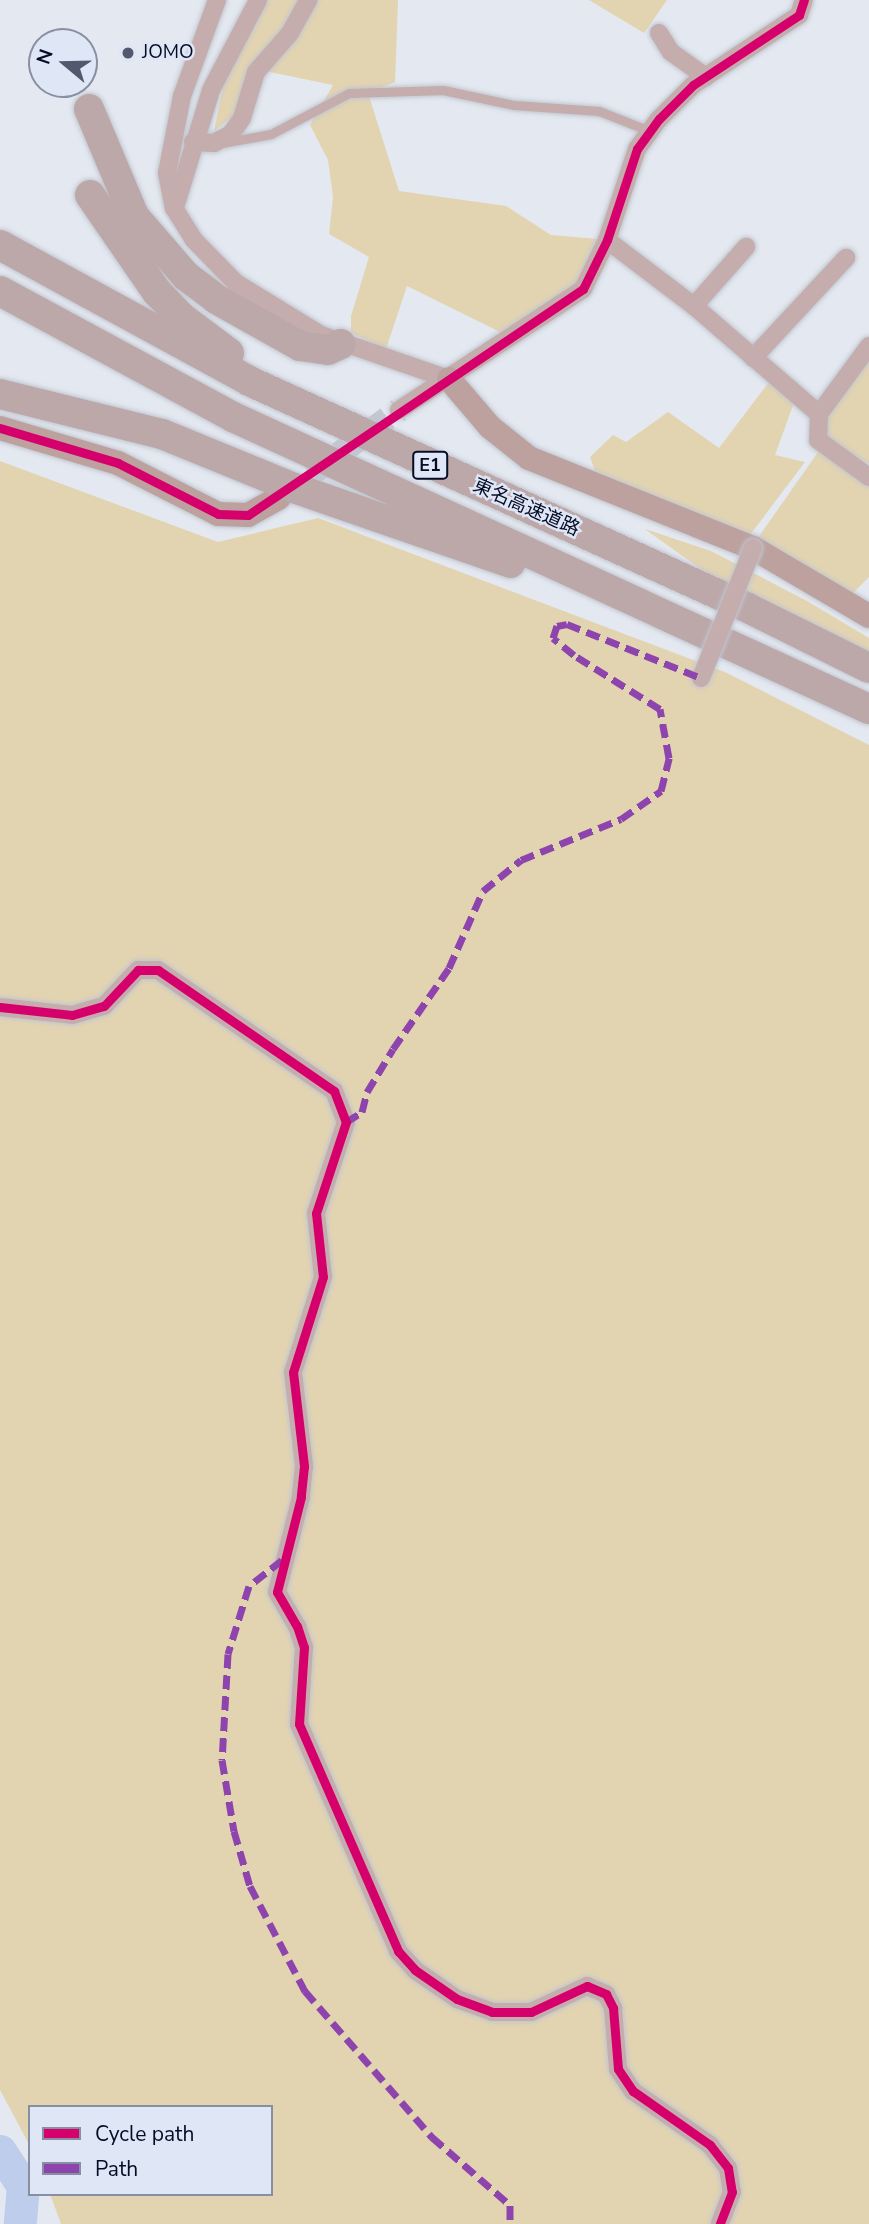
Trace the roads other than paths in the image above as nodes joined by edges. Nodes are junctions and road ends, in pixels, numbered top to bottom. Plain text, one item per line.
1 (217, 0) edge
2 (258, 0) edge
3 (308, 0) edge
4 (804, 0) edge
5 (659, 33) dead end
6 (706, 77) junction
7 (89, 110) dead end
8 (650, 131) junction
9 (193, 142) junction
10 (214, 143) junction
11 (121, 190) junction
12 (90, 195) dead end
13 (174, 208) junction
14 (117, 236) junction
15 (607, 240) junction
16 (0, 245) edge
17 (746, 247) dead end
18 (846, 258) dead end
19 (0, 291) edge
20 (694, 306) junction
21 (341, 344) junction
22 (869, 346) edge
23 (753, 358) junction
24 (449, 379) junction
25 (0, 394) edge
26 (399, 410) tunnel mouth
27 (819, 414) junction
28 (0, 428) edge
29 (407, 455) junction
30 (869, 477) edge
31 (279, 498) tunnel mouth
32 (753, 548) junction
33 (869, 616) edge
34 (706, 632) junction
35 (869, 668) edge
36 (701, 678) dead end
37 (869, 709) edge
38 (0, 1007) edge
39 (720, 2224) edge

1 - 13 street
2 - 9 street
3 - 10 street
4 - 6 street
5 - 6 street
6 - 8 street
7 - 11 highway
8 - 10 lane
8 - 15 street
9 - 10 street
9 - 13 street
11 - 14 lane
11 - 21 highway
12 - 14 highway
13 - 21 street
14 - 29 highway
15 - 20 street
15 - 24 street
16 - 29 highway, 東名高速道路 / E1
17 - 20 street
18 - 23 street
19 - 34 highway, 東名高速道路 / E1
20 - 23 street
21 - 24 street
22 - 27 street
23 - 27 street
24 - 26 street
24 - 32 street
25 - 34 highway
27 - 30 street
28 - 31 street
29 - 35 highway, 東名高速道路 / E1
32 - 33 street
32 - 36 street, bridge
34 - 37 highway, 東名高速道路 / E1
38 - 39 street

